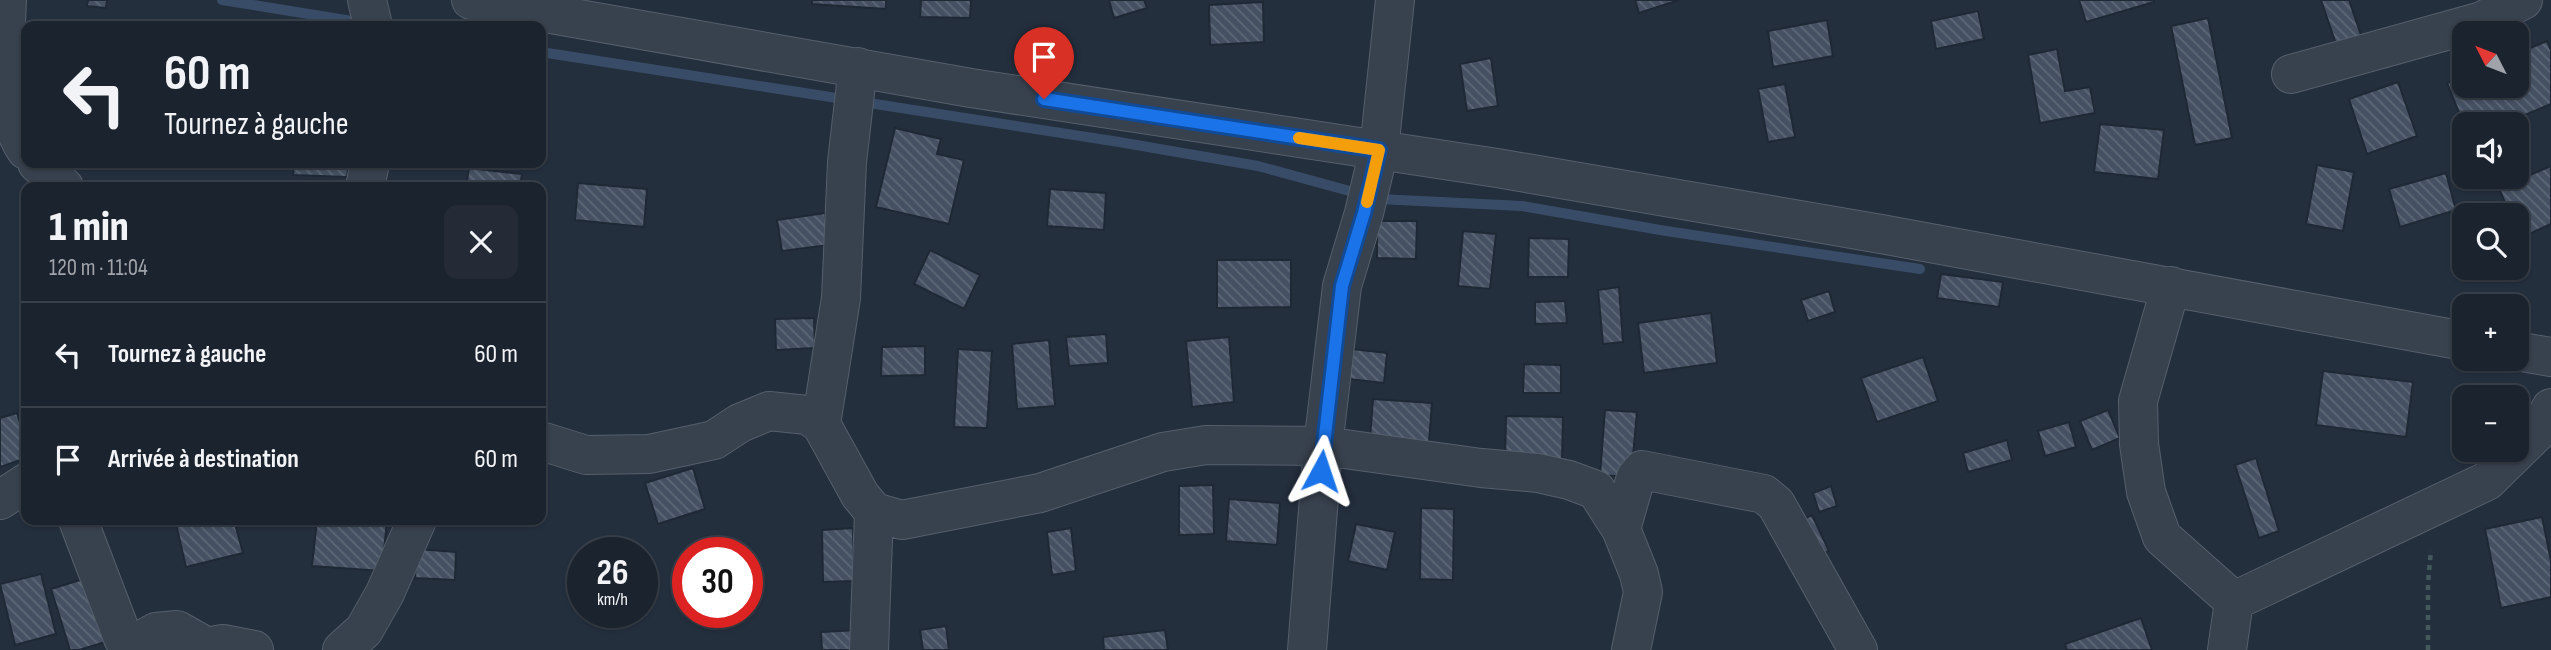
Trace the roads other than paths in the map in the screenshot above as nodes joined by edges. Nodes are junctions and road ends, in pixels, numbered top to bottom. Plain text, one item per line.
1 (7, 0) edge
2 (367, 0) edge
3 (471, 0) edge
4 (1395, 0) edge
5 (2523, 0) edge
6 (510, 4) edge
7 (372, 21) edge
8 (858, 67) junction
9 (2291, 74) dead end
10 (21, 142) edge
11 (1379, 150) junction
12 (43, 168) edge
13 (58, 182) edge
14 (2171, 286) junction
15 (2452, 339) edge
16 (2529, 353) edge
17 (2551, 357) edge
18 (2551, 408) edge
19 (821, 424) junction
20 (546, 442) edge
21 (1324, 446) junction
22 (21, 486) edge
23 (0, 500) edge
24 (874, 512) junction
25 (80, 525) edge
26 (416, 525) edge
27 (1621, 529) junction
28 (2234, 601) junction
29 (254, 650) edge
30 (342, 650) edge
31 (869, 650) edge
32 (1307, 650) edge
33 (1631, 650) edge
34 (1858, 650) edge
35 (2227, 650) edge

1 - 10 street
2 - 7 street
3 - 6 street
4 - 11 street
5 - 9 street
6 - 8 street
8 - 11 street
8 - 19 street
11 - 14 street
11 - 21 street
12 - 13 street
14 - 15 street
14 - 28 street
16 - 17 street
18 - 28 street
19 - 20 street
19 - 24 street
21 - 24 street
21 - 27 street
21 - 32 street
22 - 23 street
24 - 31 street
25 - 29 street
26 - 30 street
27 - 33 street
27 - 34 street
28 - 35 street

